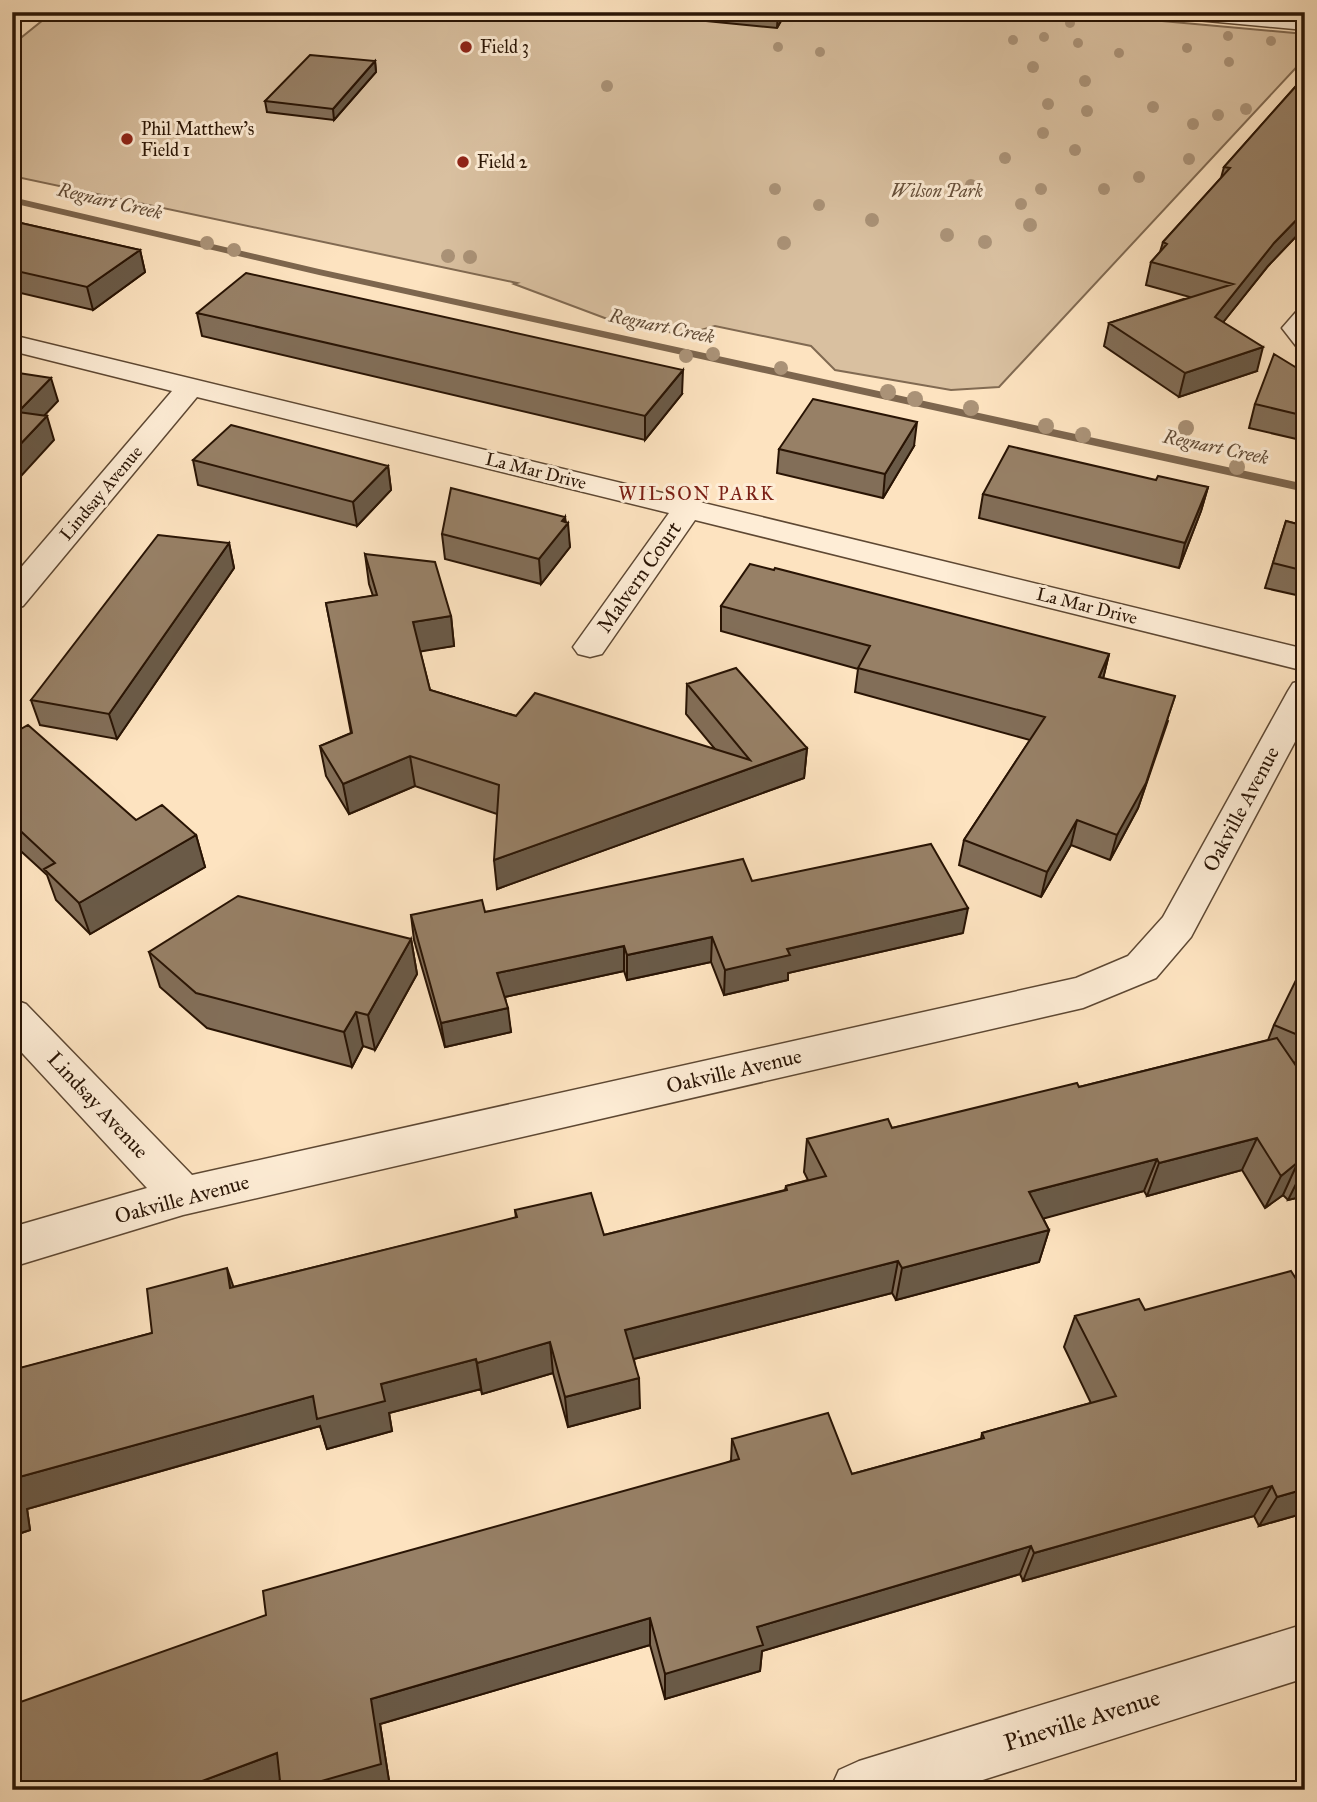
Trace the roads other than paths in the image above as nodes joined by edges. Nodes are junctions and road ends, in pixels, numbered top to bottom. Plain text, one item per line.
1 (1175, 12) edge
2 (1305, 24) edge
3 (12, 343) edge
4 (190, 387) junction
5 (688, 508) junction
6 (12, 599) edge
7 (590, 647) dead end
8 (1305, 660) edge
9 (1305, 691) edge
10 (12, 1014) edge
11 (183, 1196) junction
12 (12, 1247) edge
13 (1305, 1651) edge
14 (859, 1790) edge

1 - 2 street
3 - 4 street, La Mar Drive
4 - 5 street, La Mar Drive
4 - 6 street, Lindsay Avenue
5 - 7 street, Malvern Court
5 - 8 street, La Mar Drive
9 - 11 street, Oakville Avenue
10 - 11 street, Lindsay Avenue
11 - 12 street, Oakville Avenue
13 - 14 street, Pineville Avenue

